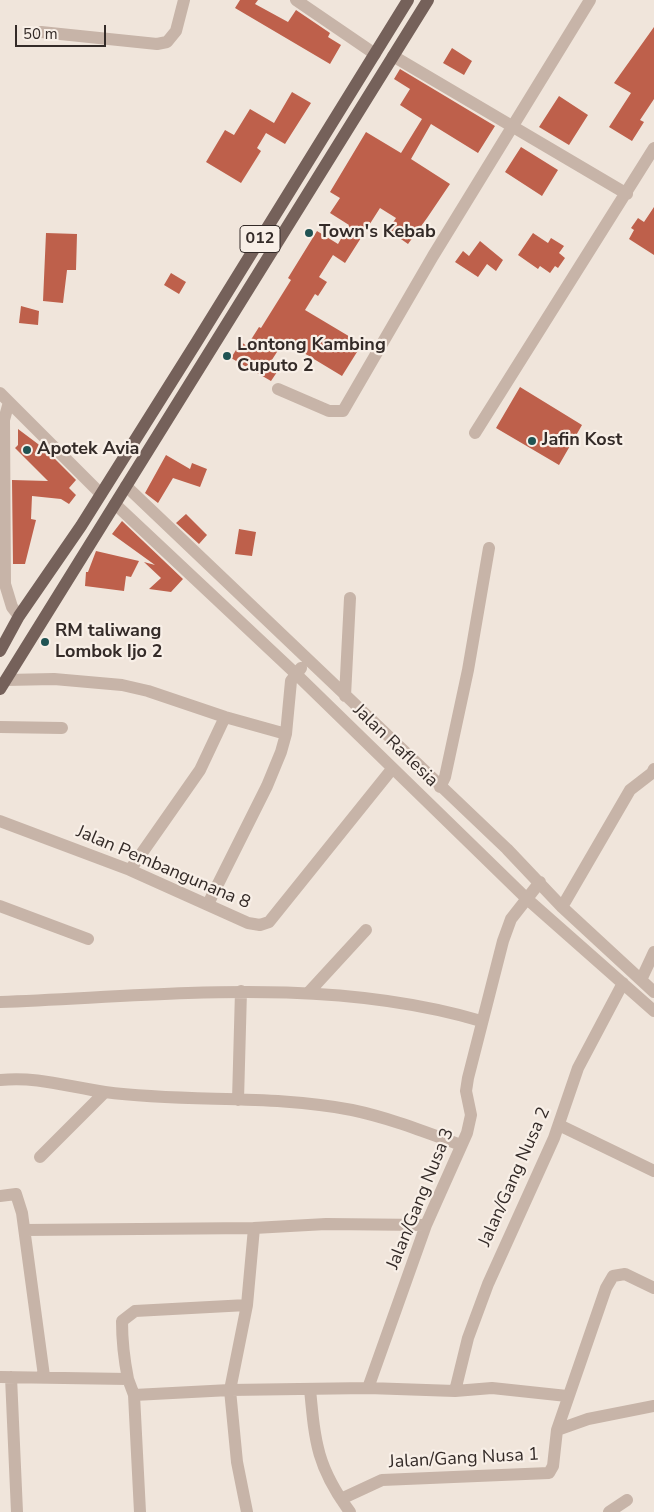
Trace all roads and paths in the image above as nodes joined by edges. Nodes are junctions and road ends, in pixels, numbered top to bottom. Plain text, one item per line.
1 (184, 0) edge
2 (296, 0) edge
3 (408, 0) edge
4 (428, 0) edge
5 (590, 0) edge
6 (419, 14) junction
7 (40, 32) dead end
8 (386, 36) junction
9 (375, 54) junction
10 (393, 56) junction
11 (512, 126) junction
12 (654, 148) edge
13 (627, 194) junction
14 (278, 389) dead end
15 (4, 398) edge
16 (2, 420) edge
17 (475, 433) dead end
18 (102, 492) junction
19 (120, 495) junction
20 (489, 548) dead end
21 (350, 598) dead end
22 (19, 616) junction
23 (0, 651) edge
24 (302, 667) junction
25 (2, 686) edge
26 (345, 696) junction
27 (225, 717) junction
28 (0, 727) edge
29 (62, 728) dead end
30 (286, 734) junction
31 (392, 768) junction
32 (654, 769) edge
33 (440, 787) junction
34 (0, 822) edge
35 (130, 870) junction
36 (539, 884) junction
37 (528, 896) junction
38 (208, 904) junction
39 (0, 906) edge
40 (562, 907) junction
41 (366, 930) dead end
42 (88, 939) dead end
43 (654, 952) edge
44 (608, 960) junction
45 (641, 980) junction
46 (623, 983) junction
47 (241, 992) junction
48 (309, 992) junction
49 (654, 992) edge
50 (0, 1002) edge
51 (654, 1011) edge
52 (481, 1021) junction
53 (0, 1080) edge
54 (105, 1092) junction
55 (238, 1100) junction
56 (559, 1124) junction
57 (460, 1145) junction
58 (40, 1157) dead end
59 (654, 1171) edge
60 (0, 1196) edge
61 (426, 1225) junction
62 (254, 1228) junction
63 (25, 1230) junction
64 (654, 1288) edge
65 (247, 1305) junction
66 (44, 1376) junction
67 (6, 1377) edge
68 (128, 1379) junction
69 (368, 1388) junction
70 (310, 1389) junction
71 (230, 1390) junction
72 (455, 1391) junction
73 (134, 1395) junction
74 (567, 1396) junction
75 (654, 1406) edge
76 (556, 1430) junction
77 (341, 1499) junction
78 (627, 1500) dead end
79 (17, 1512) edge
80 (140, 1512) edge
81 (247, 1512) edge
82 (350, 1512) edge
83 (609, 1512) edge

1 - 7 street
2 - 9 street
3 - 8 main road, 012
4 - 6 main road
5 - 11 street
6 - 8 main road
6 - 10 main road
8 - 9 main road, 012
9 - 18 main road, 012
10 - 11 street
10 - 19 main road
11 - 13 street
11 - 14 street
12 - 13 street
13 - 17 street
15 - 16 street
15 - 18 street
16 - 22 street
18 - 22 main road
19 - 24 street, Jalan Raflesia
19 - 24 street, Jalan Raflesia
19 - 25 main road
20 - 33 street
21 - 26 street
22 - 23 main road
24 - 26 street, Jalan Raflesia
24 - 30 street
24 - 31 street, Jalan Raflesia
25 - 27 street
26 - 33 street, Jalan Raflesia
27 - 30 street
27 - 35 street
28 - 29 street
30 - 38 street
31 - 37 street, Jalan Raflesia
31 - 38 street, Jalan Pembangunana 8
32 - 40 street
33 - 36 street, Jalan Raflesia
34 - 35 street, Jalan Pembangunana 8
35 - 38 street, Jalan Pembangunana 8
36 - 37 street, Jalan/Gang Nusa 3
36 - 40 street, Jalan Raflesia
37 - 44 street, Jalan Raflesia
37 - 52 street, Jalan/Gang Nusa 3
39 - 42 street
40 - 44 street, Jalan Raflesia
41 - 48 street
43 - 45 street
44 - 45 street, Jalan Raflesia
44 - 46 street, Jalan Raflesia
45 - 49 street, Jalan Raflesia
46 - 51 street, Jalan Raflesia
46 - 56 street, Jalan/Gang Nusa 2
47 - 48 street
47 - 50 street
47 - 55 street
48 - 52 street
52 - 57 street, Jalan/Gang Nusa 3
53 - 54 street
54 - 55 street
54 - 58 street
55 - 57 street
56 - 59 street
56 - 72 street, Jalan/Gang Nusa 2
57 - 61 street, Jalan/Gang Nusa 3
60 - 63 street
61 - 62 street
61 - 69 street, Jalan/Gang Nusa 3
62 - 63 street
62 - 65 street
63 - 66 street
64 - 74 street, Jalan/Gang Nusa 1
65 - 68 street
65 - 71 street
66 - 67 street
66 - 68 street
67 - 79 street
68 - 73 street
69 - 70 street
69 - 72 street
70 - 71 street
70 - 77 street
71 - 73 street
71 - 81 street
72 - 74 street
73 - 80 street
74 - 76 street, Jalan/Gang Nusa 1
75 - 76 street
76 - 77 street, Jalan/Gang Nusa 1
77 - 82 street
78 - 83 street

